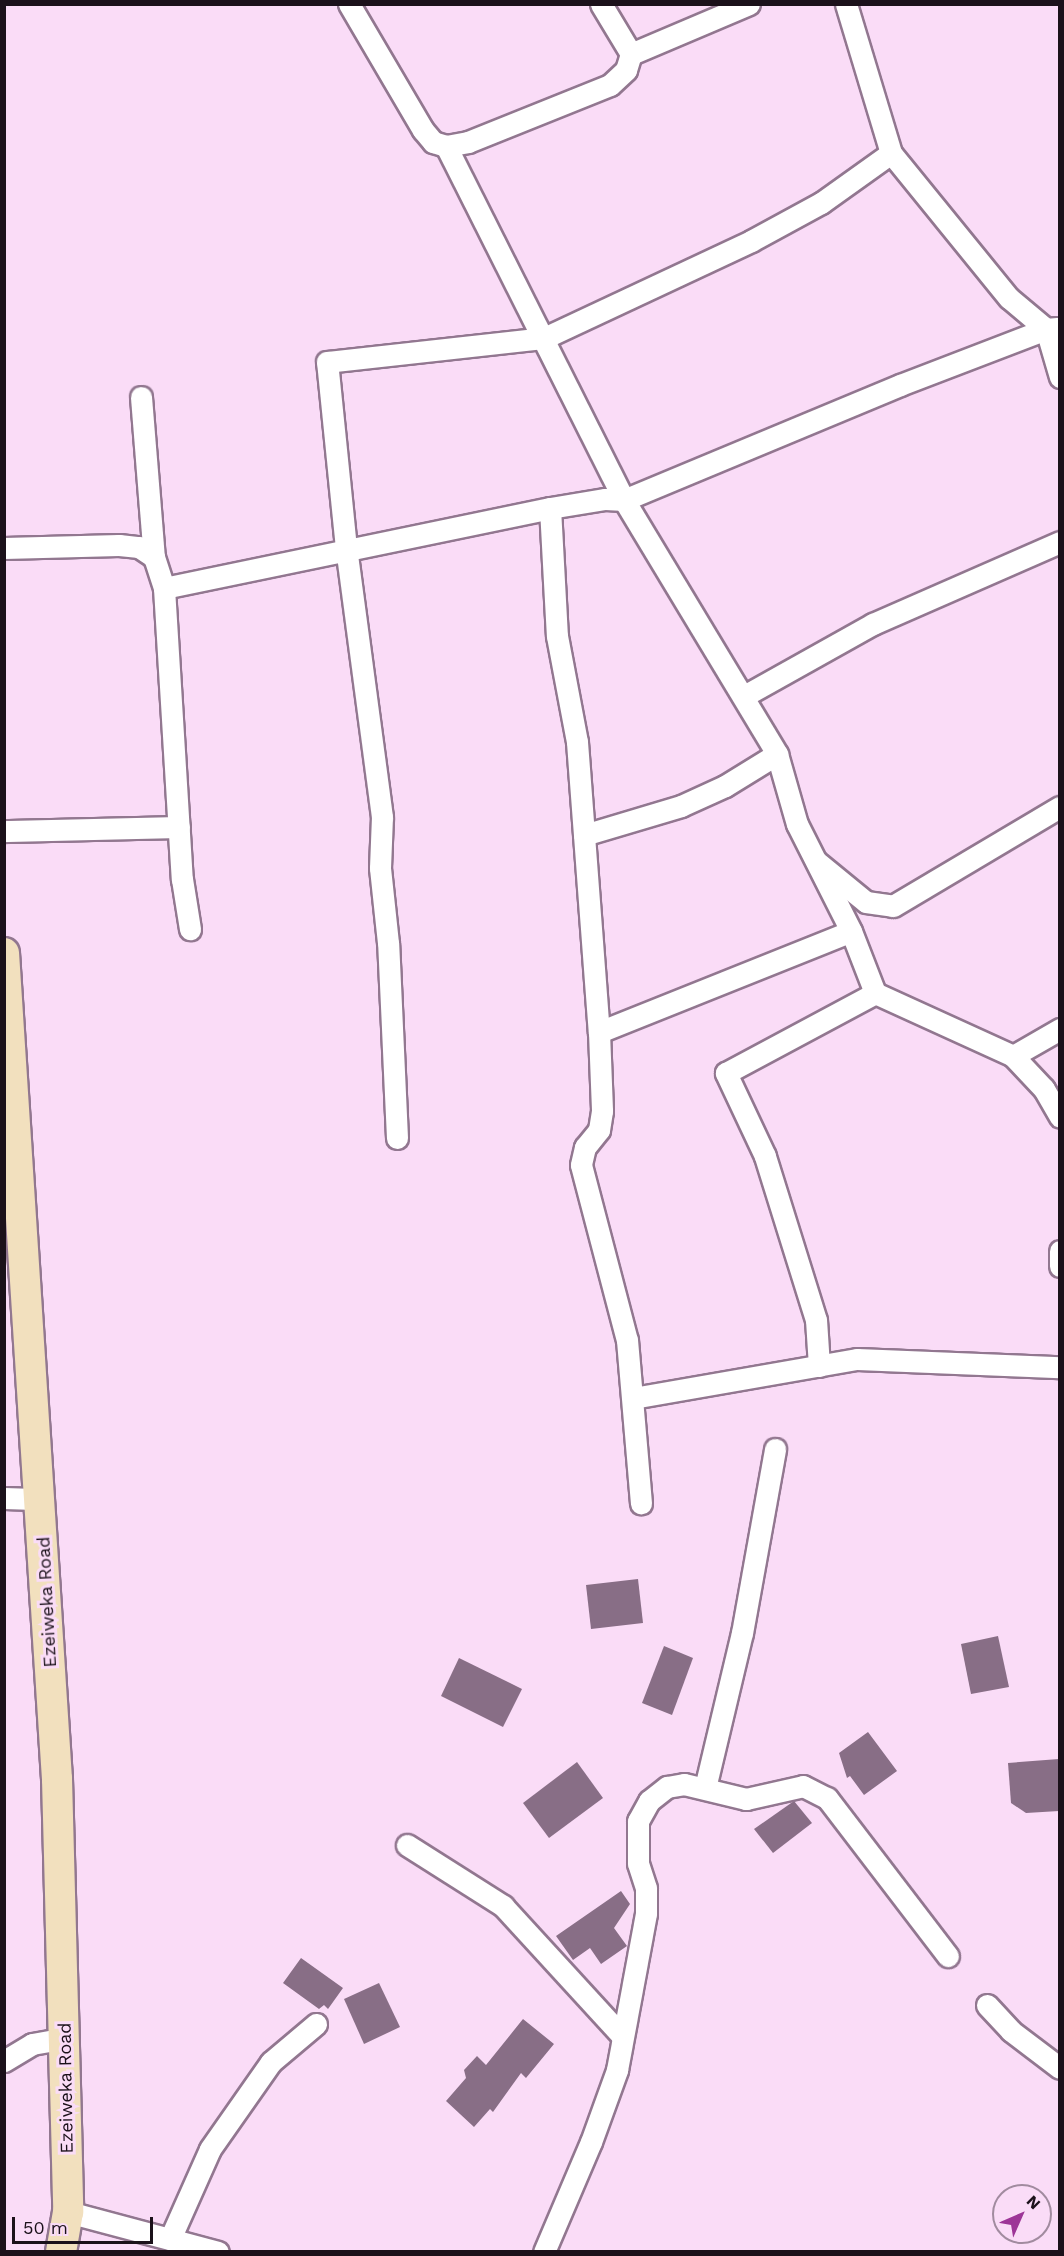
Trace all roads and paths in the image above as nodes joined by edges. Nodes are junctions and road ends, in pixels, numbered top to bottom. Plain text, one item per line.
1 (349, 4) edge
2 (601, 4) edge
3 (749, 4) edge
4 (846, 4) edge
5 (631, 54) junction
6 (446, 146) junction
7 (891, 153) junction
8 (1053, 328) edge
9 (544, 338) junction
10 (1059, 377) edge
11 (141, 397) dead end
12 (624, 500) junction
13 (550, 508) junction
14 (1059, 542) edge
15 (4, 548) edge
16 (346, 548) junction
17 (154, 557) junction
18 (164, 588) junction
19 (744, 696) junction
20 (777, 754) junction
21 (1059, 807) edge
22 (179, 827) junction
23 (4, 831) edge
24 (584, 835) junction
25 (810, 856) junction
26 (190, 929) dead end
27 (851, 931) junction
28 (4, 953) edge
29 (875, 993) junction
30 (1059, 1029) edge
31 (599, 1032) junction
32 (1013, 1056) junction
33 (1059, 1117) edge
34 (397, 1138) dead end
35 (1059, 1251) edge
36 (1059, 1266) edge
37 (819, 1366) junction
38 (1059, 1367) edge
39 (633, 1398) junction
40 (775, 1449) dead end
41 (4, 1498) edge
42 (42, 1499) junction
43 (641, 1503) dead end
44 (705, 1788) junction
45 (407, 1845) dead end
46 (948, 1956) dead end
47 (987, 2005) dead end
48 (316, 2024) dead end
49 (622, 2036) junction
50 (65, 2038) junction
51 (4, 2061) edge
52 (1059, 2068) edge
53 (68, 2212) junction
54 (170, 2239) junction
55 (61, 2252) edge
56 (218, 2252) edge
57 (544, 2252) edge

1 - 6 street
2 - 5 street
3 - 5 street
4 - 7 street
5 - 6 street
6 - 9 street
7 - 8 street
7 - 9 street
8 - 10 street
8 - 12 street
9 - 12 street
9 - 16 street
11 - 17 street
12 - 13 street
12 - 19 street
13 - 16 street
13 - 24 street
14 - 19 street
15 - 17 street
16 - 18 street
16 - 34 street
17 - 18 street
18 - 22 street
19 - 20 street
20 - 24 street
20 - 25 street
21 - 25 street
22 - 23 street
22 - 26 street
24 - 31 street
25 - 27 street
27 - 29 street
27 - 31 street
28 - 42 main road, Ezeiweka Road
29 - 32 street
29 - 37 street
30 - 32 street
31 - 39 street
32 - 33 street
35 - 36 street
37 - 38 street
37 - 39 street
39 - 43 street
40 - 44 street
41 - 42 street
42 - 50 main road, Ezeiweka Road
44 - 46 street
44 - 49 street
45 - 49 street
47 - 52 street
48 - 54 street
49 - 57 street
50 - 51 street
50 - 53 main road, Ezeiweka Road
53 - 54 street
53 - 55 main road, Ezeiweka Road
54 - 56 street

